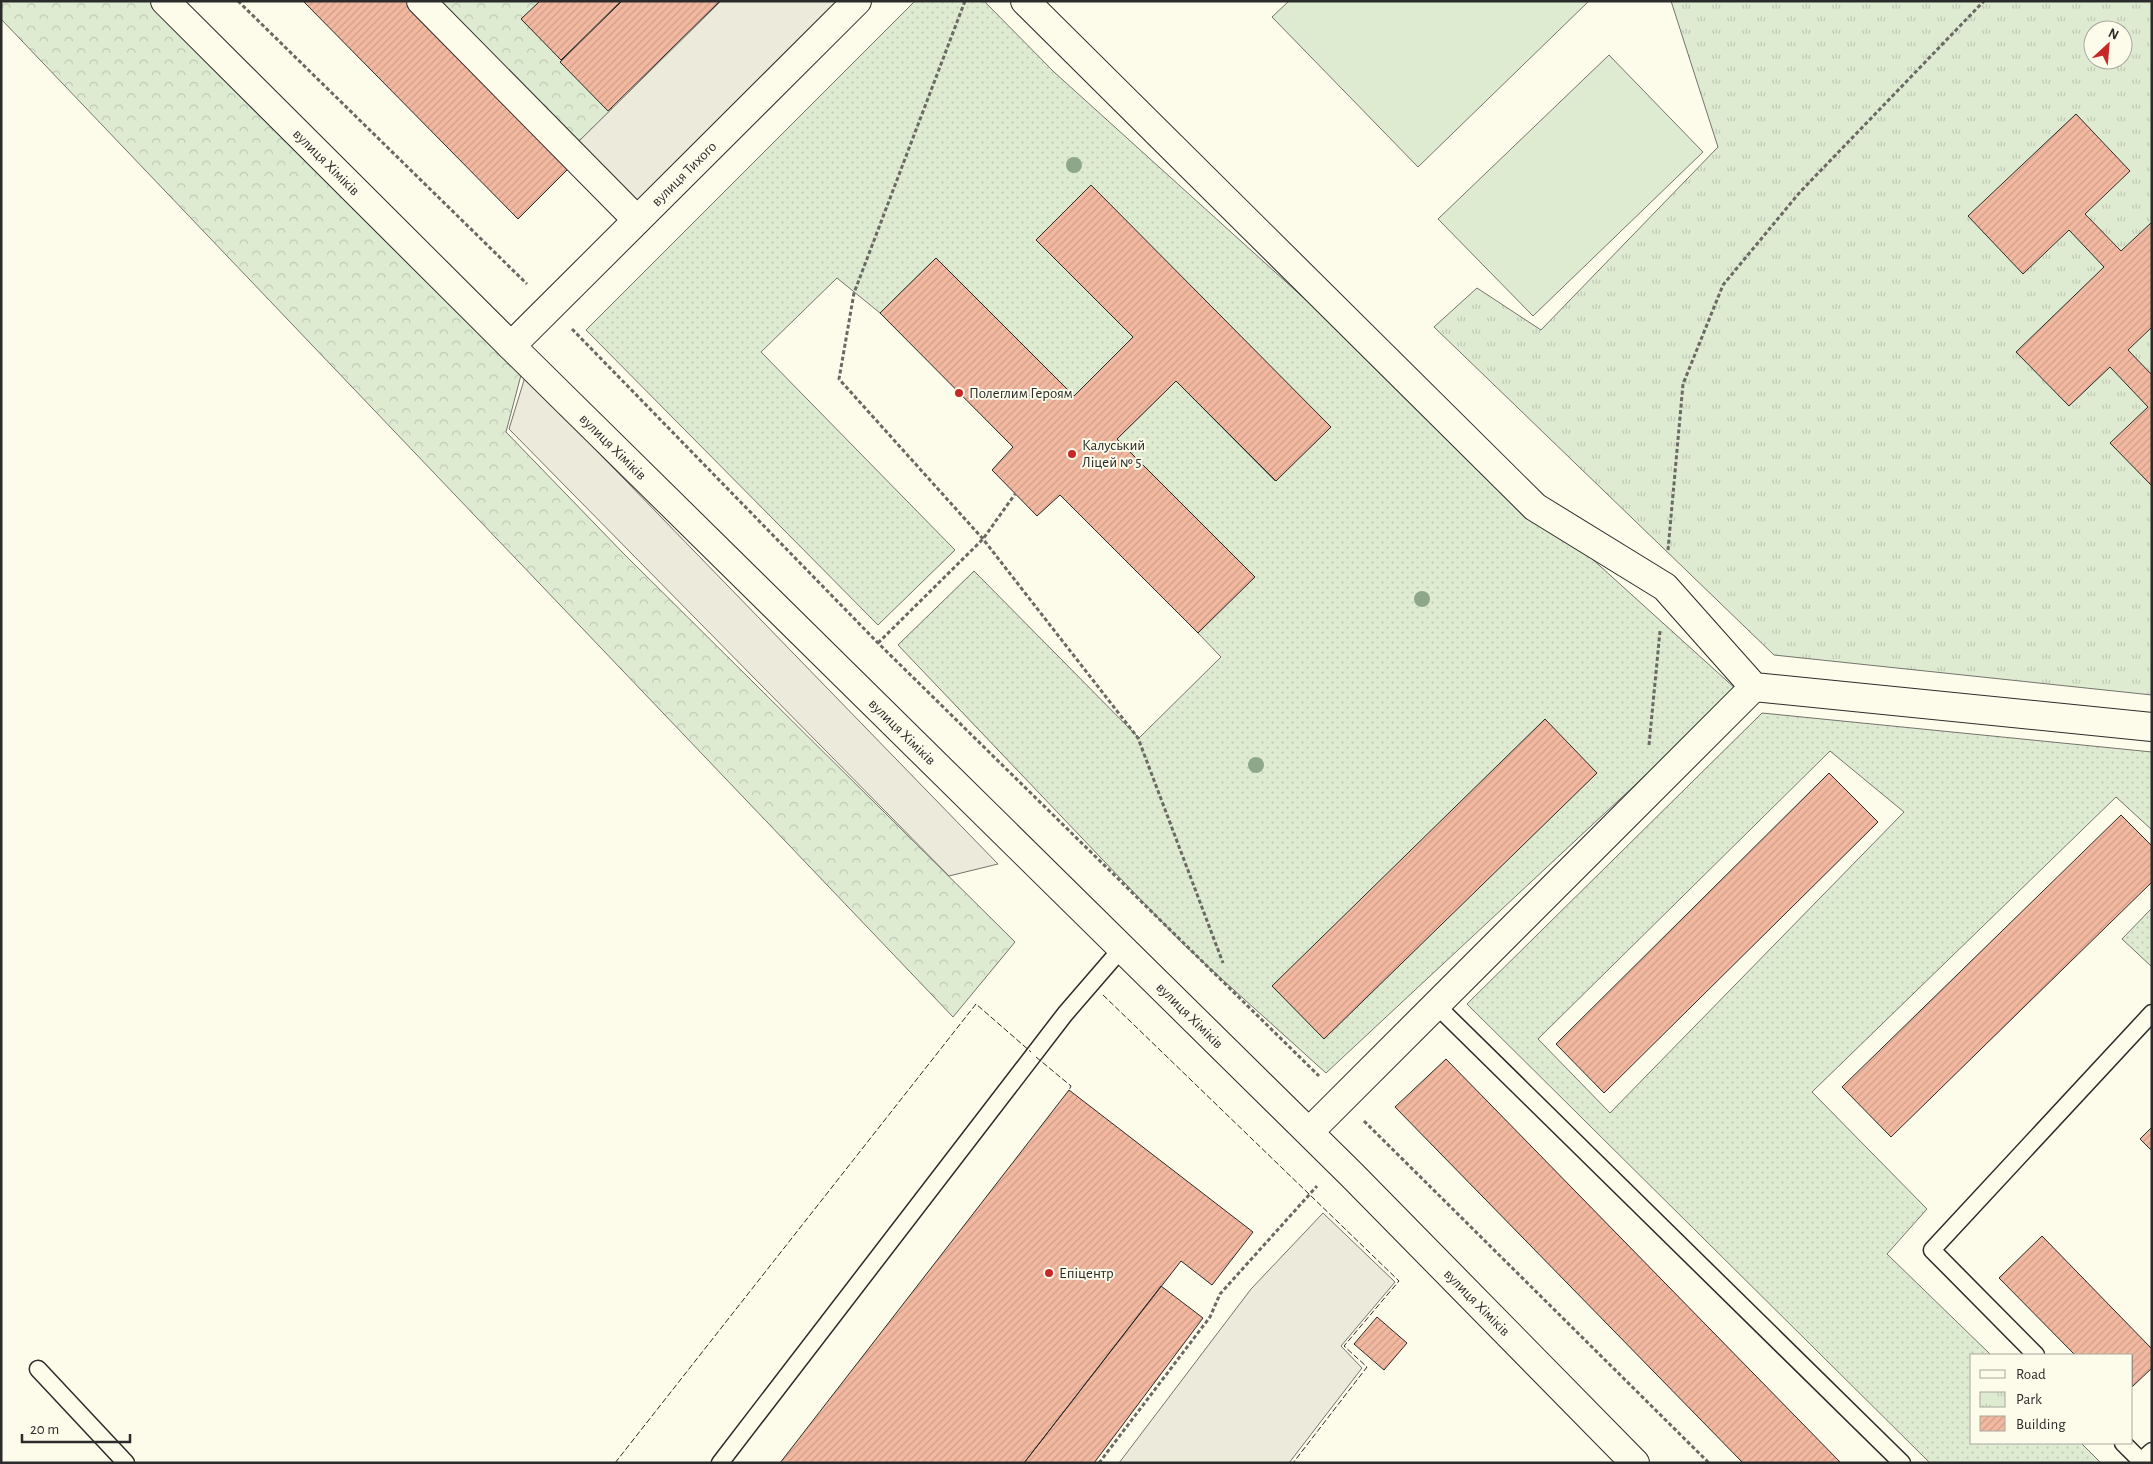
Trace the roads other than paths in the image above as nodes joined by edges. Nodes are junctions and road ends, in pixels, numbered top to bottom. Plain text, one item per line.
1 (165, 1) edge
2 (421, 1) edge
3 (857, 1) edge
4 (1025, 1) edge
5 (637, 220) junction
6 (511, 346) junction
7 (1754, 687) junction
8 (2152, 727) edge
9 (1122, 948) junction
10 (1435, 1004) junction
11 (2152, 1013) edge
12 (1308, 1132) junction
13 (2035, 1354) edge
14 (38, 1369) dead end
15 (2124, 1444) edge
16 (2144, 1458) edge
17 (126, 1463) edge
18 (720, 1463) edge
19 (1635, 1463) edge
20 (1902, 1463) edge

1 - 6 street, вулиця Хіміків
2 - 5 street
3 - 5 street, вулиця Тихого
4 - 7 street
5 - 6 street, вулиця Тихого
6 - 9 street, вулиця Хіміків
7 - 8 street
7 - 10 street
9 - 12 street, вулиця Хіміків
9 - 18 lane
10 - 12 street
10 - 20 lane
11 - 13 lane
12 - 19 street, вулиця Хіміків
14 - 17 lane
15 - 16 lane

